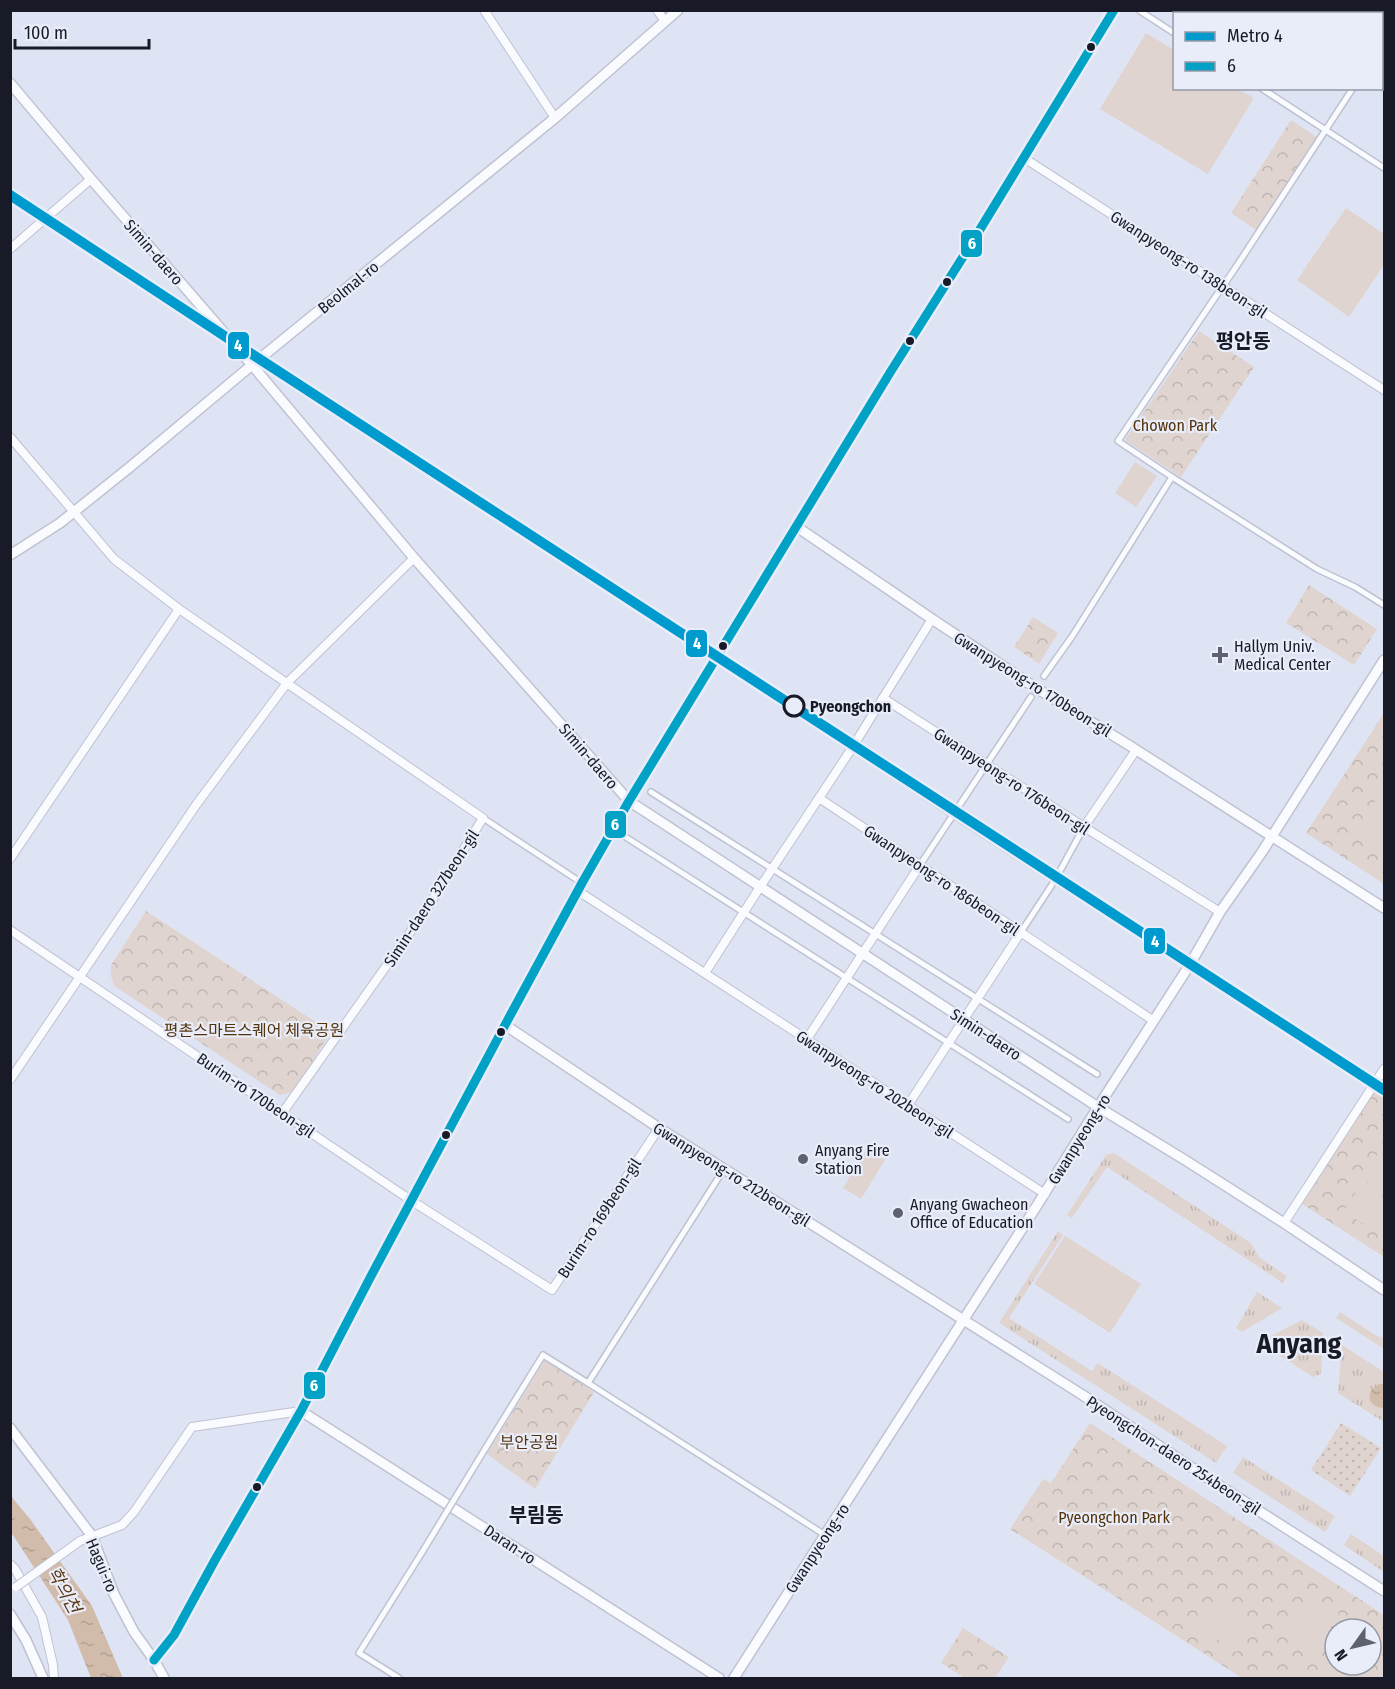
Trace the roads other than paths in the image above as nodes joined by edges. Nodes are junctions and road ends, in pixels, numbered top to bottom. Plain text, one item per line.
1 (484, 10) edge
2 (657, 10) edge
3 (678, 10) edge
4 (1114, 10) edge
5 (1140, 10) edge
6 (665, 21) junction
7 (1173, 32) edge
8 (10, 83) edge
9 (1264, 90) edge
10 (1352, 90) edge
11 (555, 118) junction
12 (1326, 130) junction
13 (1024, 158) junction
14 (1384, 168) edge
15 (91, 179) junction
16 (10, 249) edge
17 (252, 365) junction
18 (1384, 390) edge
19 (10, 437) edge
20 (1172, 477) junction
21 (73, 513) junction
22 (797, 527) junction
23 (10, 555) edge
24 (414, 558) junction
25 (1384, 605) edge
26 (179, 609) junction
27 (932, 619) junction
28 (1384, 660) edge
29 (729, 665) dead end
30 (1044, 676) dead end
31 (287, 683) junction
32 (1031, 697) dead end
33 (882, 698) junction
34 (852, 748) junction
35 (1136, 750) junction
36 (986, 764) junction
37 (651, 792) dead end
38 (819, 798) junction
39 (629, 801) junction
40 (952, 814) junction
41 (483, 818) junction
42 (1084, 827) junction
43 (624, 836) dead end
44 (1272, 836) junction
45 (10, 859) edge
46 (920, 865) junction
47 (773, 869) junction
48 (1055, 879) junction
49 (580, 887) junction
50 (760, 888) junction
51 (1384, 908) edge
52 (744, 912) junction
53 (1221, 912) junction
54 (10, 930) edge
55 (1021, 932) junction
56 (876, 934) junction
57 (863, 954) junction
58 (1171, 954) tunnel mouth
59 (705, 974) junction
60 (1203, 974) tunnel mouth
61 (79, 977) junction
62 (848, 978) junction
63 (978, 999) junction
64 (963, 1019) junction
65 (1154, 1021) junction
66 (505, 1025) junction
67 (807, 1040) junction
68 (948, 1042) junction
69 (1384, 1068) edge
70 (1097, 1074) dead end
71 (10, 1080) edge
72 (1373, 1086) junction
73 (908, 1105) junction
74 (1098, 1107) junction
75 (283, 1112) junction
76 (1068, 1119) dead end
77 (658, 1128) junction
78 (724, 1169) junction
79 (1045, 1194) junction
80 (412, 1201) junction
81 (1284, 1223) junction
82 (1384, 1290) edge
83 (962, 1320) junction
84 (588, 1383) junction
85 (301, 1411) junction
86 (10, 1428) edge
87 (825, 1535) junction
88 (92, 1536) junction
89 (10, 1564) edge
90 (13, 1591) edge
91 (1384, 1591) edge
92 (10, 1614) edge
93 (154, 1660) junction
94 (44, 1678) edge
95 (54, 1678) edge
96 (164, 1678) edge
97 (399, 1678) edge
98 (719, 1678) edge
99 (734, 1678) edge

1 - 11 street
2 - 6 street
3 - 6 street, Beolmal-ro
4 - 13 street
5 - 7 street
6 - 11 street, Beolmal-ro
8 - 15 street, Simin-daero
9 - 12 street
10 - 12 street
11 - 17 street, Beolmal-ro
12 - 14 street
12 - 20 street, bridge
13 - 18 street, Gwanpyeong-ro 138beon-gil
13 - 22 street
15 - 16 street
15 - 17 street, Simin-daero
17 - 21 street, Beolmal-ro
17 - 24 street, Simin-daero
19 - 21 street, Simin-daero 327beon-gil
20 - 25 street
20 - 30 street
21 - 23 street, Beolmal-ro
21 - 26 street, Simin-daero 327beon-gil
22 - 27 street, Gwanpyeong-ro 170beon-gil
22 - 39 street
24 - 31 street
24 - 39 street, Simin-daero
26 - 31 street, Simin-daero 327beon-gil
26 - 45 street
27 - 33 street
27 - 35 street, Gwanpyeong-ro 170beon-gil
28 - 44 street, Gwanpyeong-ro
29 - 34 street
31 - 41 street, Simin-daero 327beon-gil
31 - 61 street
32 - 36 street
33 - 34 street
33 - 36 street, Gwanpyeong-ro 176beon-gil
34 - 38 street
34 - 40 street
35 - 42 street
35 - 44 street, Gwanpyeong-ro 170beon-gil
36 - 40 street
36 - 42 street, Gwanpyeong-ro 176beon-gil
37 - 47 street
38 - 46 street, Gwanpyeong-ro 186beon-gil
38 - 47 street
39 - 49 street
39 - 50 street, Simin-daero
40 - 46 street
40 - 48 street
41 - 49 street
41 - 75 street, Simin-daero 327beon-gil
42 - 48 street
42 - 53 street, Gwanpyeong-ro 176beon-gil
43 - 52 street
44 - 51 street, Gwanpyeong-ro 170beon-gil
44 - 53 street, Gwanpyeong-ro
46 - 55 street, Gwanpyeong-ro 186beon-gil
46 - 56 street
47 - 50 street
47 - 56 street
48 - 55 street
48 - 58 street
49 - 59 street, Gwanpyeong-ro 202beon-gil
49 - 66 street
50 - 52 street
50 - 57 street, Simin-daero
52 - 59 street
52 - 62 street
53 - 65 street, Gwanpyeong-ro
54 - 61 street, Burim-ro 170beon-gil
55 - 63 street
55 - 65 street, Gwanpyeong-ro 186beon-gil
56 - 57 street
56 - 63 street
57 - 62 street
57 - 64 street, Simin-daero
59 - 67 street, Gwanpyeong-ro 202beon-gil
60 - 72 street
61 - 71 street
61 - 75 street, Burim-ro 170beon-gil
62 - 67 street
62 - 68 street
63 - 64 street
63 - 70 street
64 - 68 street
64 - 74 street, Simin-daero
65 - 74 street, Gwanpyeong-ro
66 - 77 street, Gwanpyeong-ro 212beon-gil
66 - 80 street
67 - 73 street, Gwanpyeong-ro 202beon-gil
68 - 73 street
68 - 76 street
69 - 72 street
72 - 81 street
73 - 79 street, Gwanpyeong-ro 202beon-gil
74 - 79 street, Gwanpyeong-ro
74 - 81 street, Simin-daero
75 - 80 street, Burim-ro 170beon-gil
77 - 78 street, Gwanpyeong-ro 212beon-gil
77 - 80 street, Burim-ro 169beon-gil
78 - 83 street, Gwanpyeong-ro 212beon-gil
78 - 84 street
79 - 83 street, Gwanpyeong-ro
80 - 85 street
81 - 82 street, Simin-daero
83 - 87 street, Gwanpyeong-ro
83 - 91 street, Pyeongchon-daero 254beon-gil
84 - 87 street
84 - 97 street, bridge
85 - 88 street
85 - 93 street
85 - 98 street, Daran-ro
86 - 88 street, Hagui-ro
87 - 99 street, Gwanpyeong-ro
88 - 90 street, bridge
88 - 93 street, Hagui-ro
89 - 95 street
92 - 94 street
93 - 96 street, Hagui-ro

